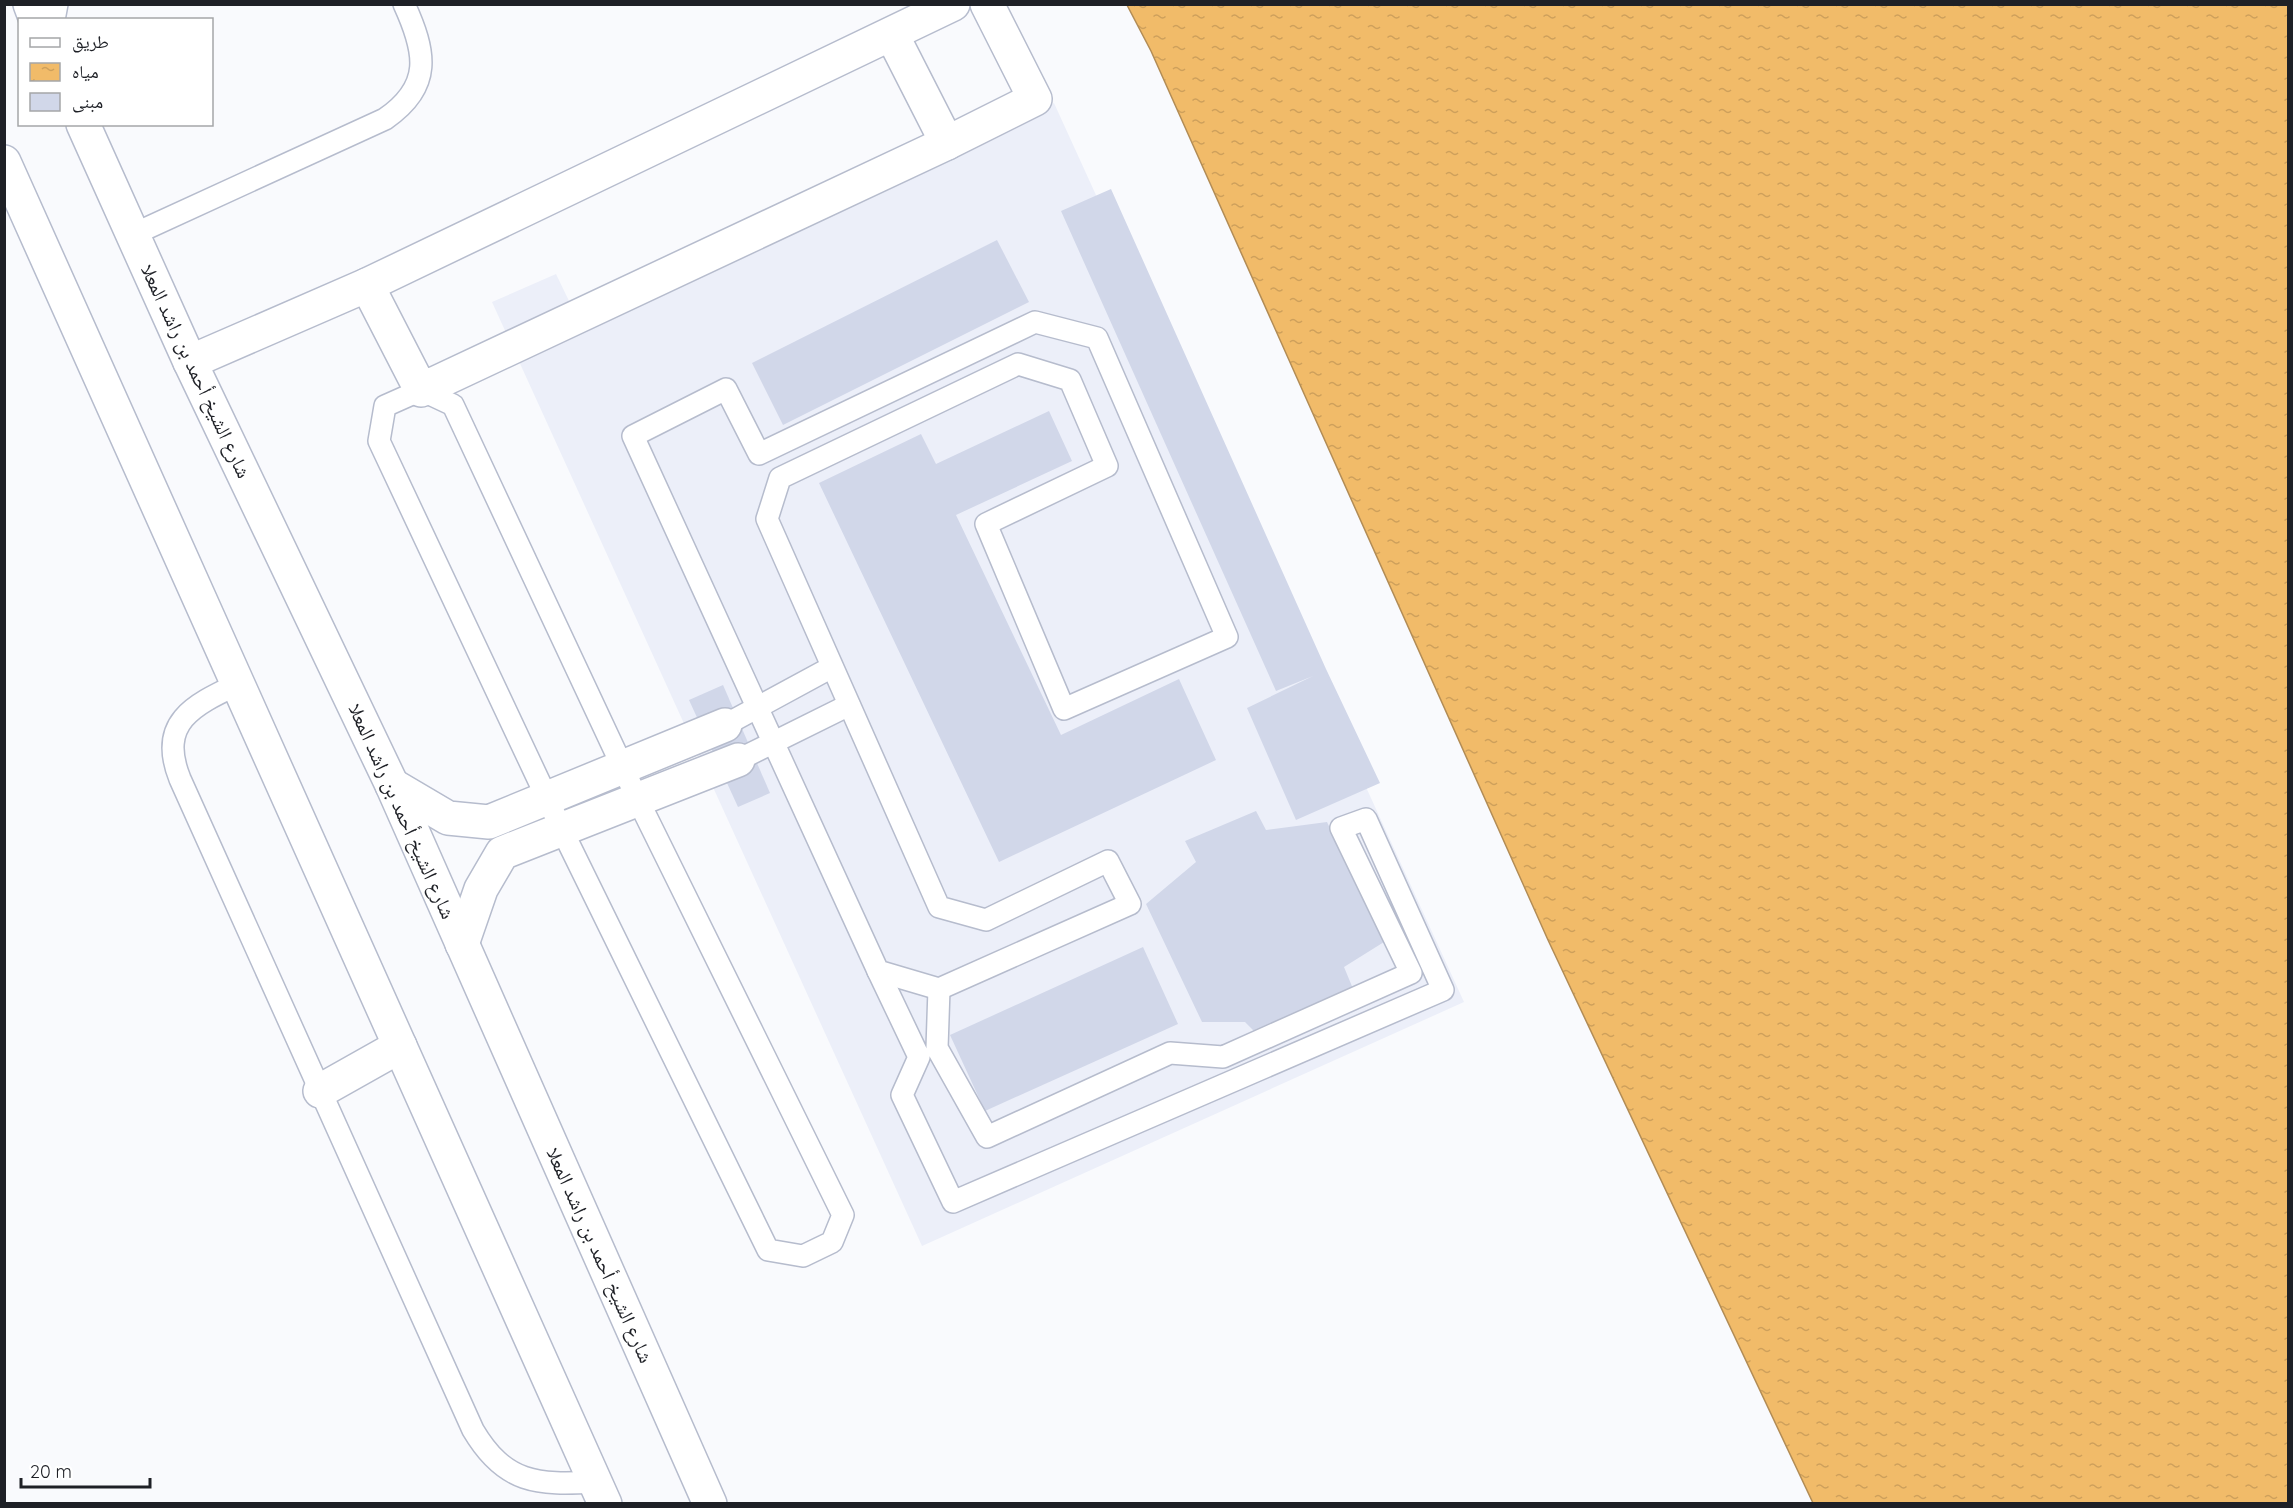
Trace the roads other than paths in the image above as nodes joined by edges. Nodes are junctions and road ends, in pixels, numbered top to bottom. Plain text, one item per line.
1 (404, 4) edge
2 (953, 4) edge
3 (987, 4) edge
4 (892, 35) junction
5 (84, 126) edge
6 (947, 143) junction
7 (4, 162) edge
8 (132, 235) junction
9 (367, 285) junction
10 (190, 362) junction
11 (421, 390) junction
12 (832, 667) junction
13 (238, 684) junction
14 (849, 705) junction
15 (757, 707) junction
16 (725, 725) joint
17 (773, 741) junction
18 (738, 760) joint
19 (624, 767) junction
20 (392, 785) junction
21 (547, 798) junction
22 (638, 800) junction
23 (562, 830) junction
24 (462, 944) junction
25 (878, 970) junction
26 (939, 989) junction
27 (400, 1046) junction
28 (320, 1091) junction
29 (600, 1493) edge
30 (710, 1503) edge

1 - 8 lane
2 - 4 main road
3 - 6 main road
4 - 6 main road
4 - 9 main road
5 - 8 main road, شارع الشيخ أحمد بن راشد المعلا
6 - 11 main road
7 - 13 main road
8 - 10 main road, شارع الشيخ أحمد بن راشد المعلا
9 - 10 main road
9 - 11 main road
10 - 20 main road, شارع الشيخ أحمد بن راشد المعلا
11 - 19 lane
11 - 21 lane
12 - 14 lane
12 - 15 lane
12 - 15 lane
13 - 27 main road
13 - 28 lane
14 - 17 lane
14 - 26 lane
15 - 16 lane
15 - 17 lane
16 - 19 main road
17 - 18 lane
17 - 25 lane
18 - 22 main road
19 - 21 main road
19 - 22 lane
20 - 21 main road
20 - 24 main road, شارع الشيخ أحمد بن راشد المعلا
21 - 23 lane
22 - 23 main road
22 - 23 lane
23 - 24 main road
24 - 30 main road, شارع الشيخ أحمد بن راشد المعلا
25 - 26 lane
25 - 26 lane
27 - 28 main road
27 - 29 main road
28 - 29 lane

